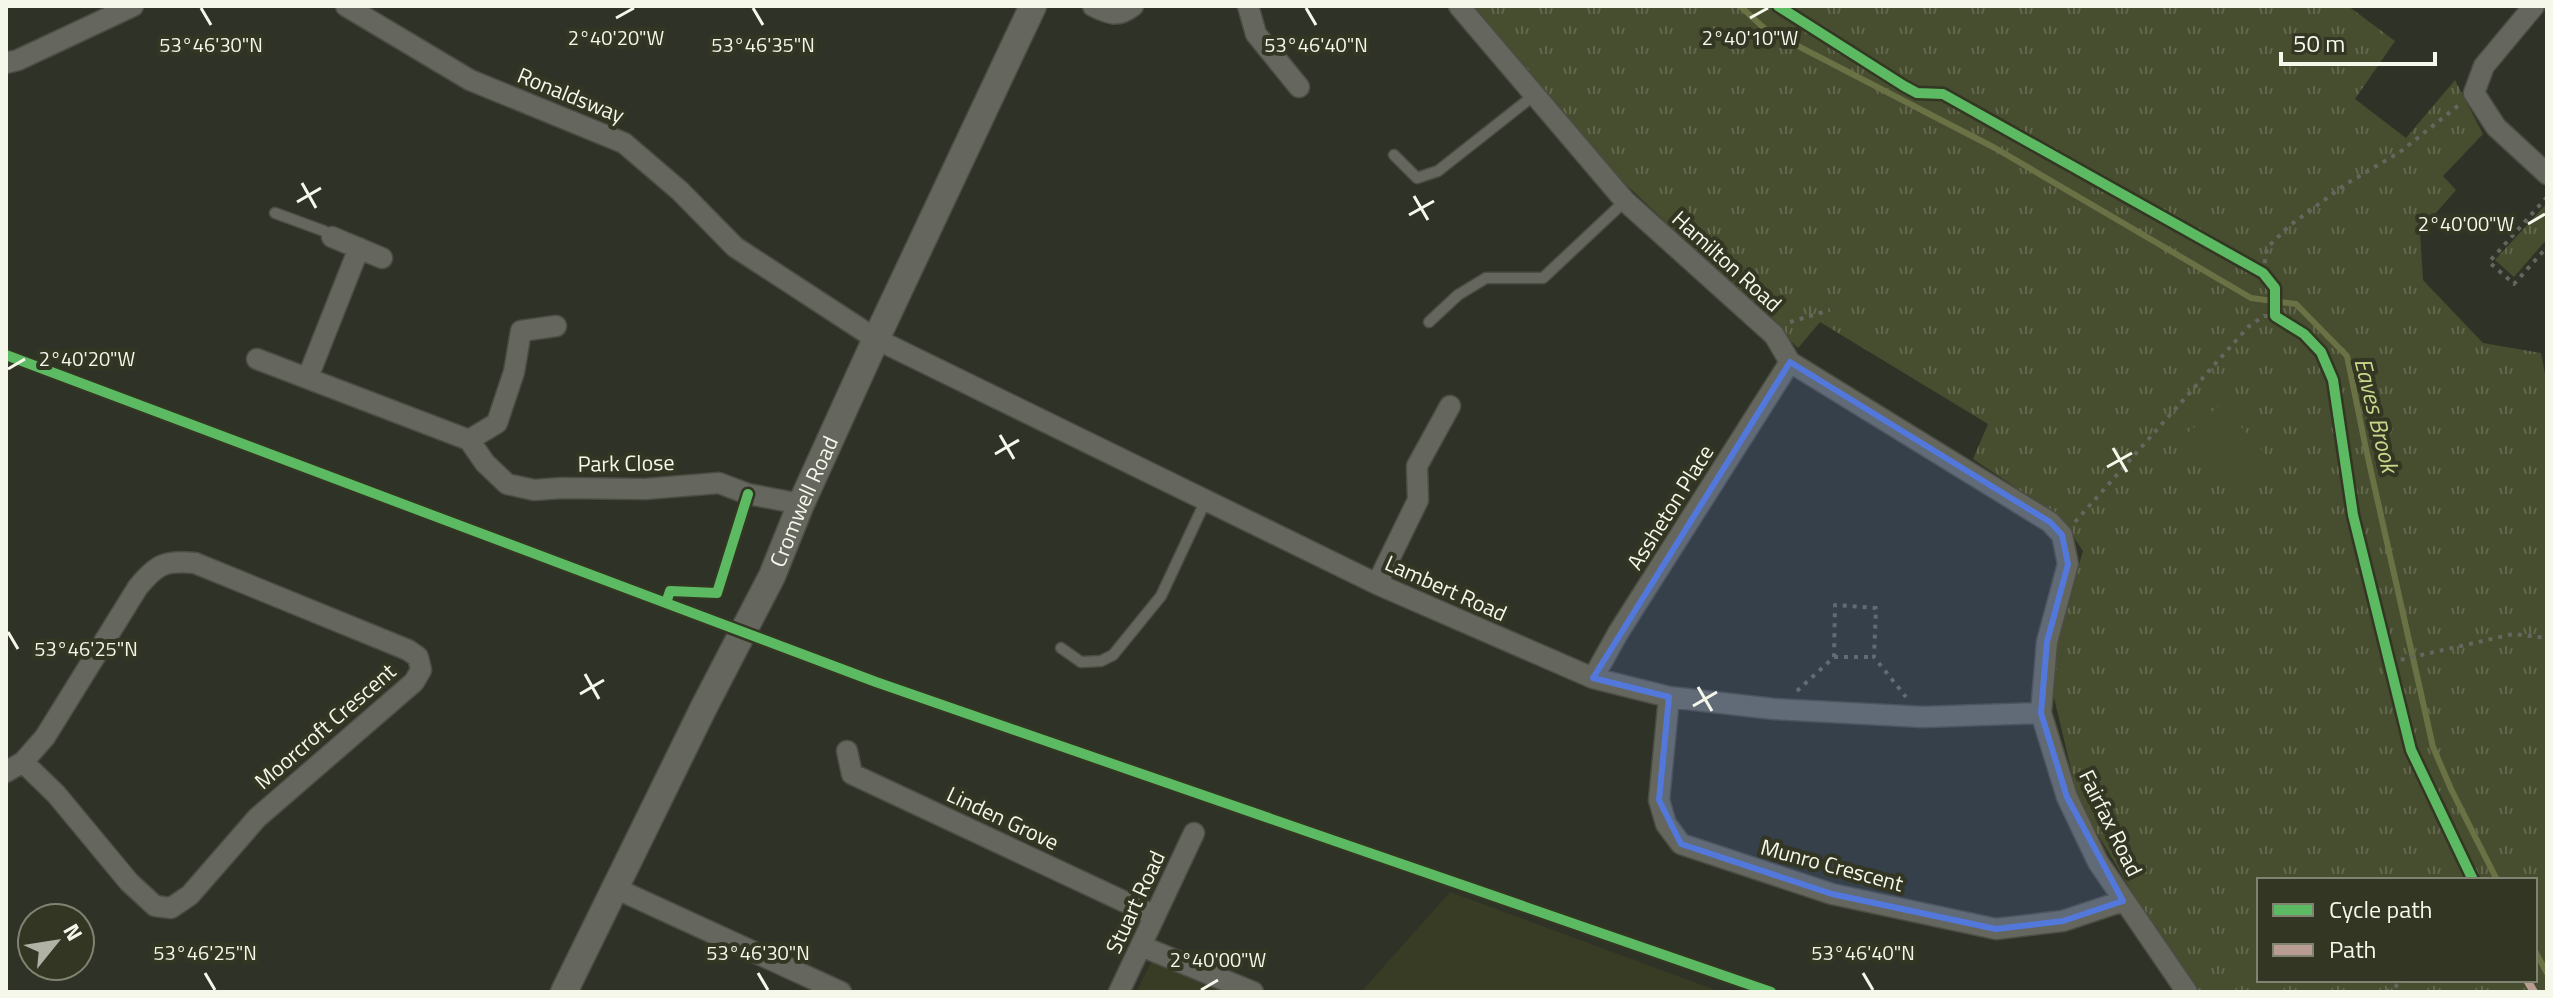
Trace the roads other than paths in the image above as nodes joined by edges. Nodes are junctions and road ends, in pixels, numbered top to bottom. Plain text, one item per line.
1 (133, 6) edge
2 (346, 6) edge
3 (1033, 6) edge
4 (1093, 6) edge
5 (1133, 6) edge
6 (1248, 6) edge
7 (1459, 6) edge
8 (2534, 6) edge
9 (6, 63) edge
10 (1299, 87) dead end
11 (1533, 96) junction
12 (1394, 155) dead end
13 (2547, 174) edge
14 (1625, 201) junction
15 (275, 213) dead end
16 (332, 237) joint
17 (359, 248) junction
18 (382, 258) dead end
19 (1429, 322) dead end
20 (556, 326) dead end
21 (876, 339) junction
22 (257, 359) dead end
23 (1790, 362) junction
24 (308, 377) junction
25 (1450, 406) dead end
26 (469, 440) junction
27 (1206, 500) junction
28 (801, 504) junction
29 (2068, 564) joint
30 (1377, 584) junction
31 (1061, 648) dead end
32 (1593, 678) junction
33 (1669, 697) junction
34 (2041, 713) junction
35 (847, 751) dead end
36 (14, 767) edge
37 (1194, 833) dead end
38 (617, 889) junction
39 (2123, 901) junction
40 (1155, 916) junction
41 (1141, 946) junction
42 (564, 992) edge
43 (841, 992) edge
44 (1119, 992) edge
45 (1253, 992) edge
46 (2187, 992) edge

1 - 9 street
2 - 21 street, Ronaldsway
3 - 21 street, Cromwell Road
4 - 5 street
6 - 10 street
7 - 11 street, Hamilton Road
8 - 13 street
11 - 12 lane
11 - 14 street, Hamilton Road
14 - 19 lane
14 - 23 street, Hamilton Road
15 - 16 lane
16 - 17 street
17 - 18 street
17 - 24 street
20 - 26 street
21 - 27 street, Lambert Road
21 - 28 street, Cromwell Road
22 - 24 street
23 - 29 street, Hamilton Road
23 - 32 street, Assheton Place
24 - 26 street
25 - 30 street
26 - 28 street, Park Close
27 - 30 street, Lambert Road
27 - 31 lane
28 - 38 street, Cromwell Road
29 - 34 street, Fairfax Road
30 - 32 street, Lambert Road
32 - 33 street, Lambert Road
33 - 34 street, Lambert Road
33 - 39 street, Munro Crescent
34 - 39 street, Fairfax Road
35 - 40 street, Linden Grove
36 - 36 street, Moorcroft Crescent
37 - 40 street, Stuart Road
38 - 42 street, Cromwell Road
38 - 43 street
39 - 46 street, Fairfax Road
40 - 41 street, Stuart Road
41 - 44 street, Stuart Road
41 - 45 street

